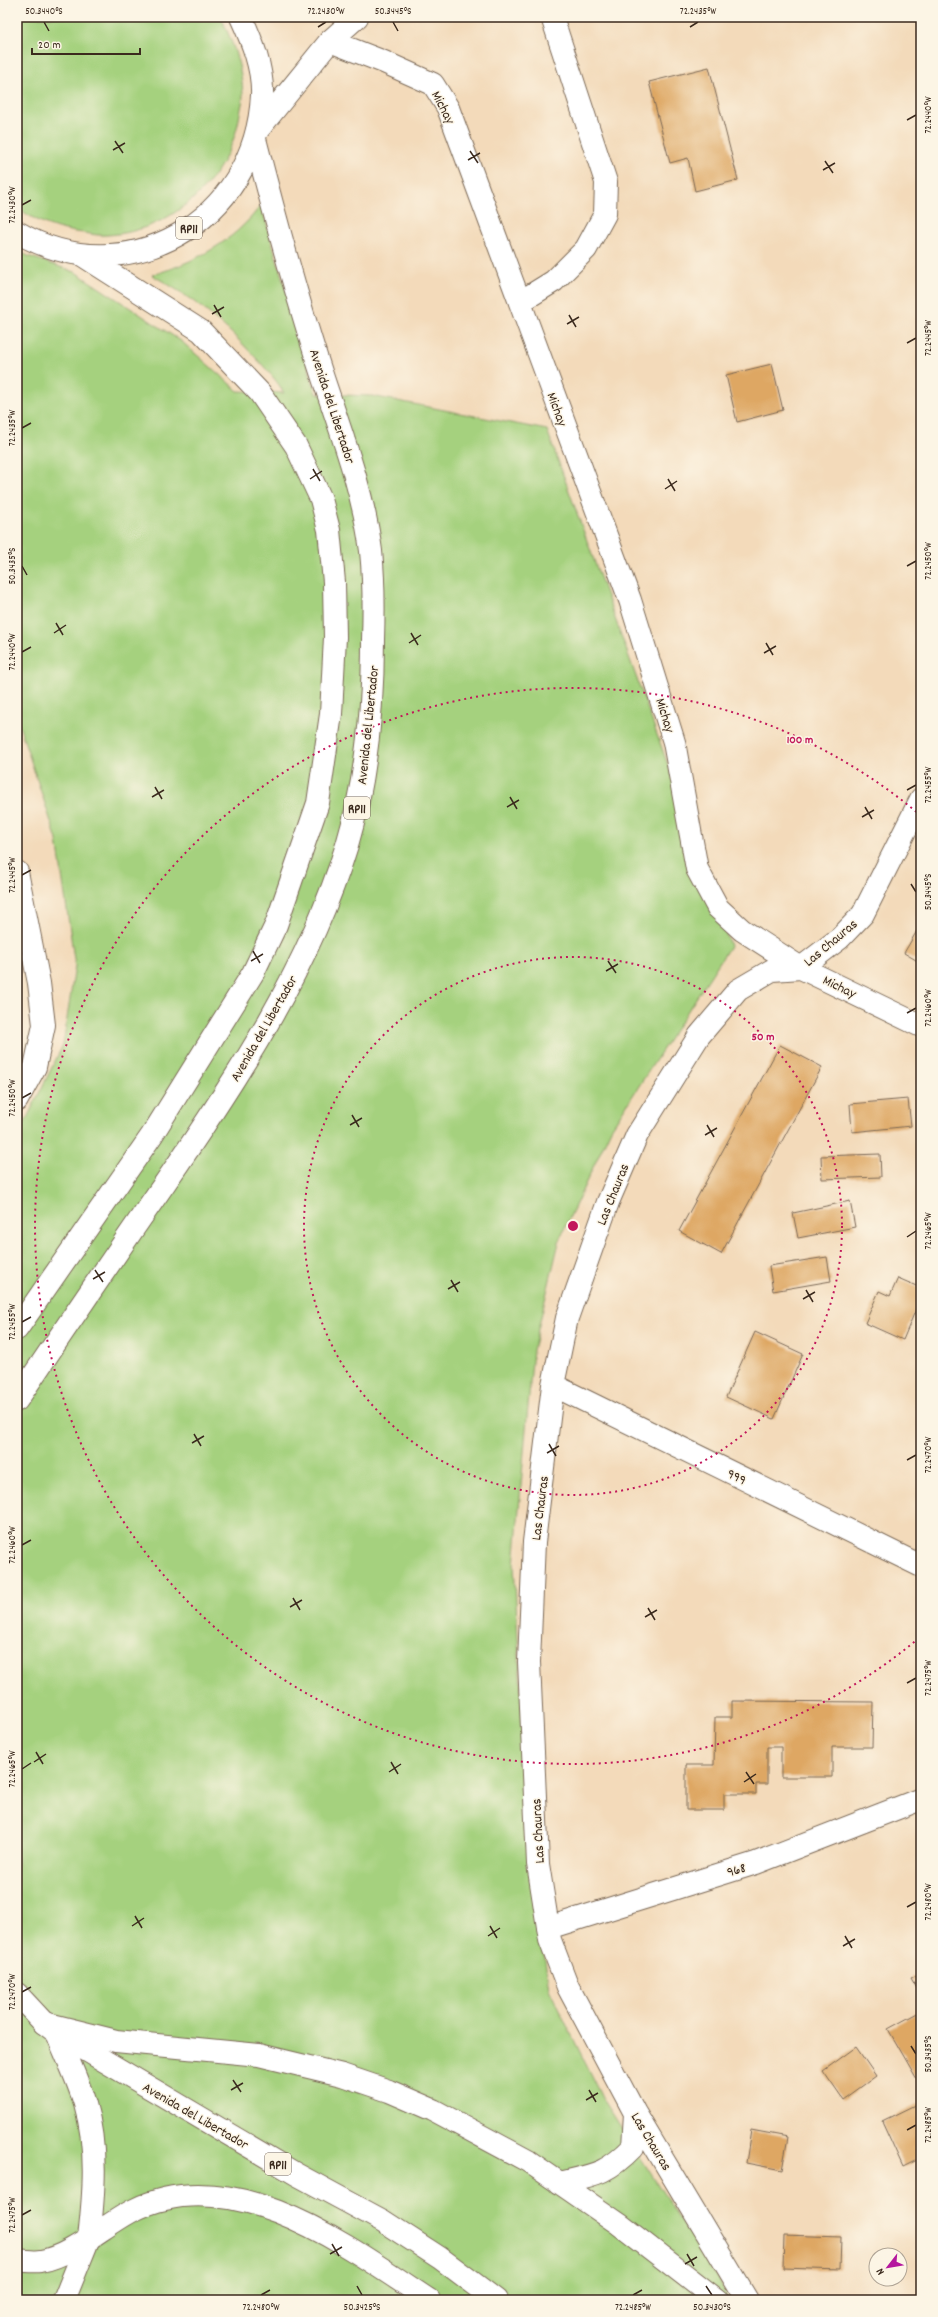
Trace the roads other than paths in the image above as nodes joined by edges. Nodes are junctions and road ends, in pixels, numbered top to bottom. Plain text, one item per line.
1 (241, 17) edge
2 (357, 17) edge
3 (552, 17) edge
4 (330, 41) junction
5 (256, 135) junction
6 (17, 232) edge
7 (82, 255) junction
8 (520, 302) junction
9 (921, 799) edge
10 (17, 872) edge
11 (801, 968) junction
12 (921, 1026) edge
13 (17, 1100) edge
14 (17, 1329) edge
15 (553, 1384) junction
16 (17, 1400) edge
17 (921, 1566) edge
18 (921, 1799) edge
19 (548, 1928) junction
20 (17, 1994) edge
21 (50, 2028) junction
22 (635, 2113) junction
23 (559, 2183) junction
24 (89, 2238) junction
25 (17, 2260) edge
26 (64, 2300) edge
27 (429, 2300) edge
28 (496, 2300) edge
29 (717, 2300) edge
30 (747, 2300) edge

1 - 5 street, Avenida del Libertador / RP11
2 - 4 street
3 - 8 street
4 - 5 street
4 - 8 street, Michay
5 - 7 street, Avenida del Libertador / RP11
5 - 16 street, Avenida del Libertador / RP11
6 - 7 street, Avenida del Libertador / RP11
7 - 14 street, Avenida del Libertador / RP11
8 - 11 street, Michay
9 - 11 street, Las Chauras
10 - 13 street
11 - 12 street, Michay
11 - 15 street, Las Chauras
15 - 17 street, 999
15 - 19 street, Las Chauras
18 - 19 street, 968
19 - 22 street, Las Chauras
20 - 21 street, Avenida del Libertador / RP11
21 - 23 street
21 - 24 street, Avenida del Libertador / RP11
21 - 28 street, Avenida del Libertador / RP11
22 - 23 street
22 - 30 street, Las Chauras
23 - 29 street
24 - 25 street
24 - 26 street, Avenida del Libertador
24 - 27 street

